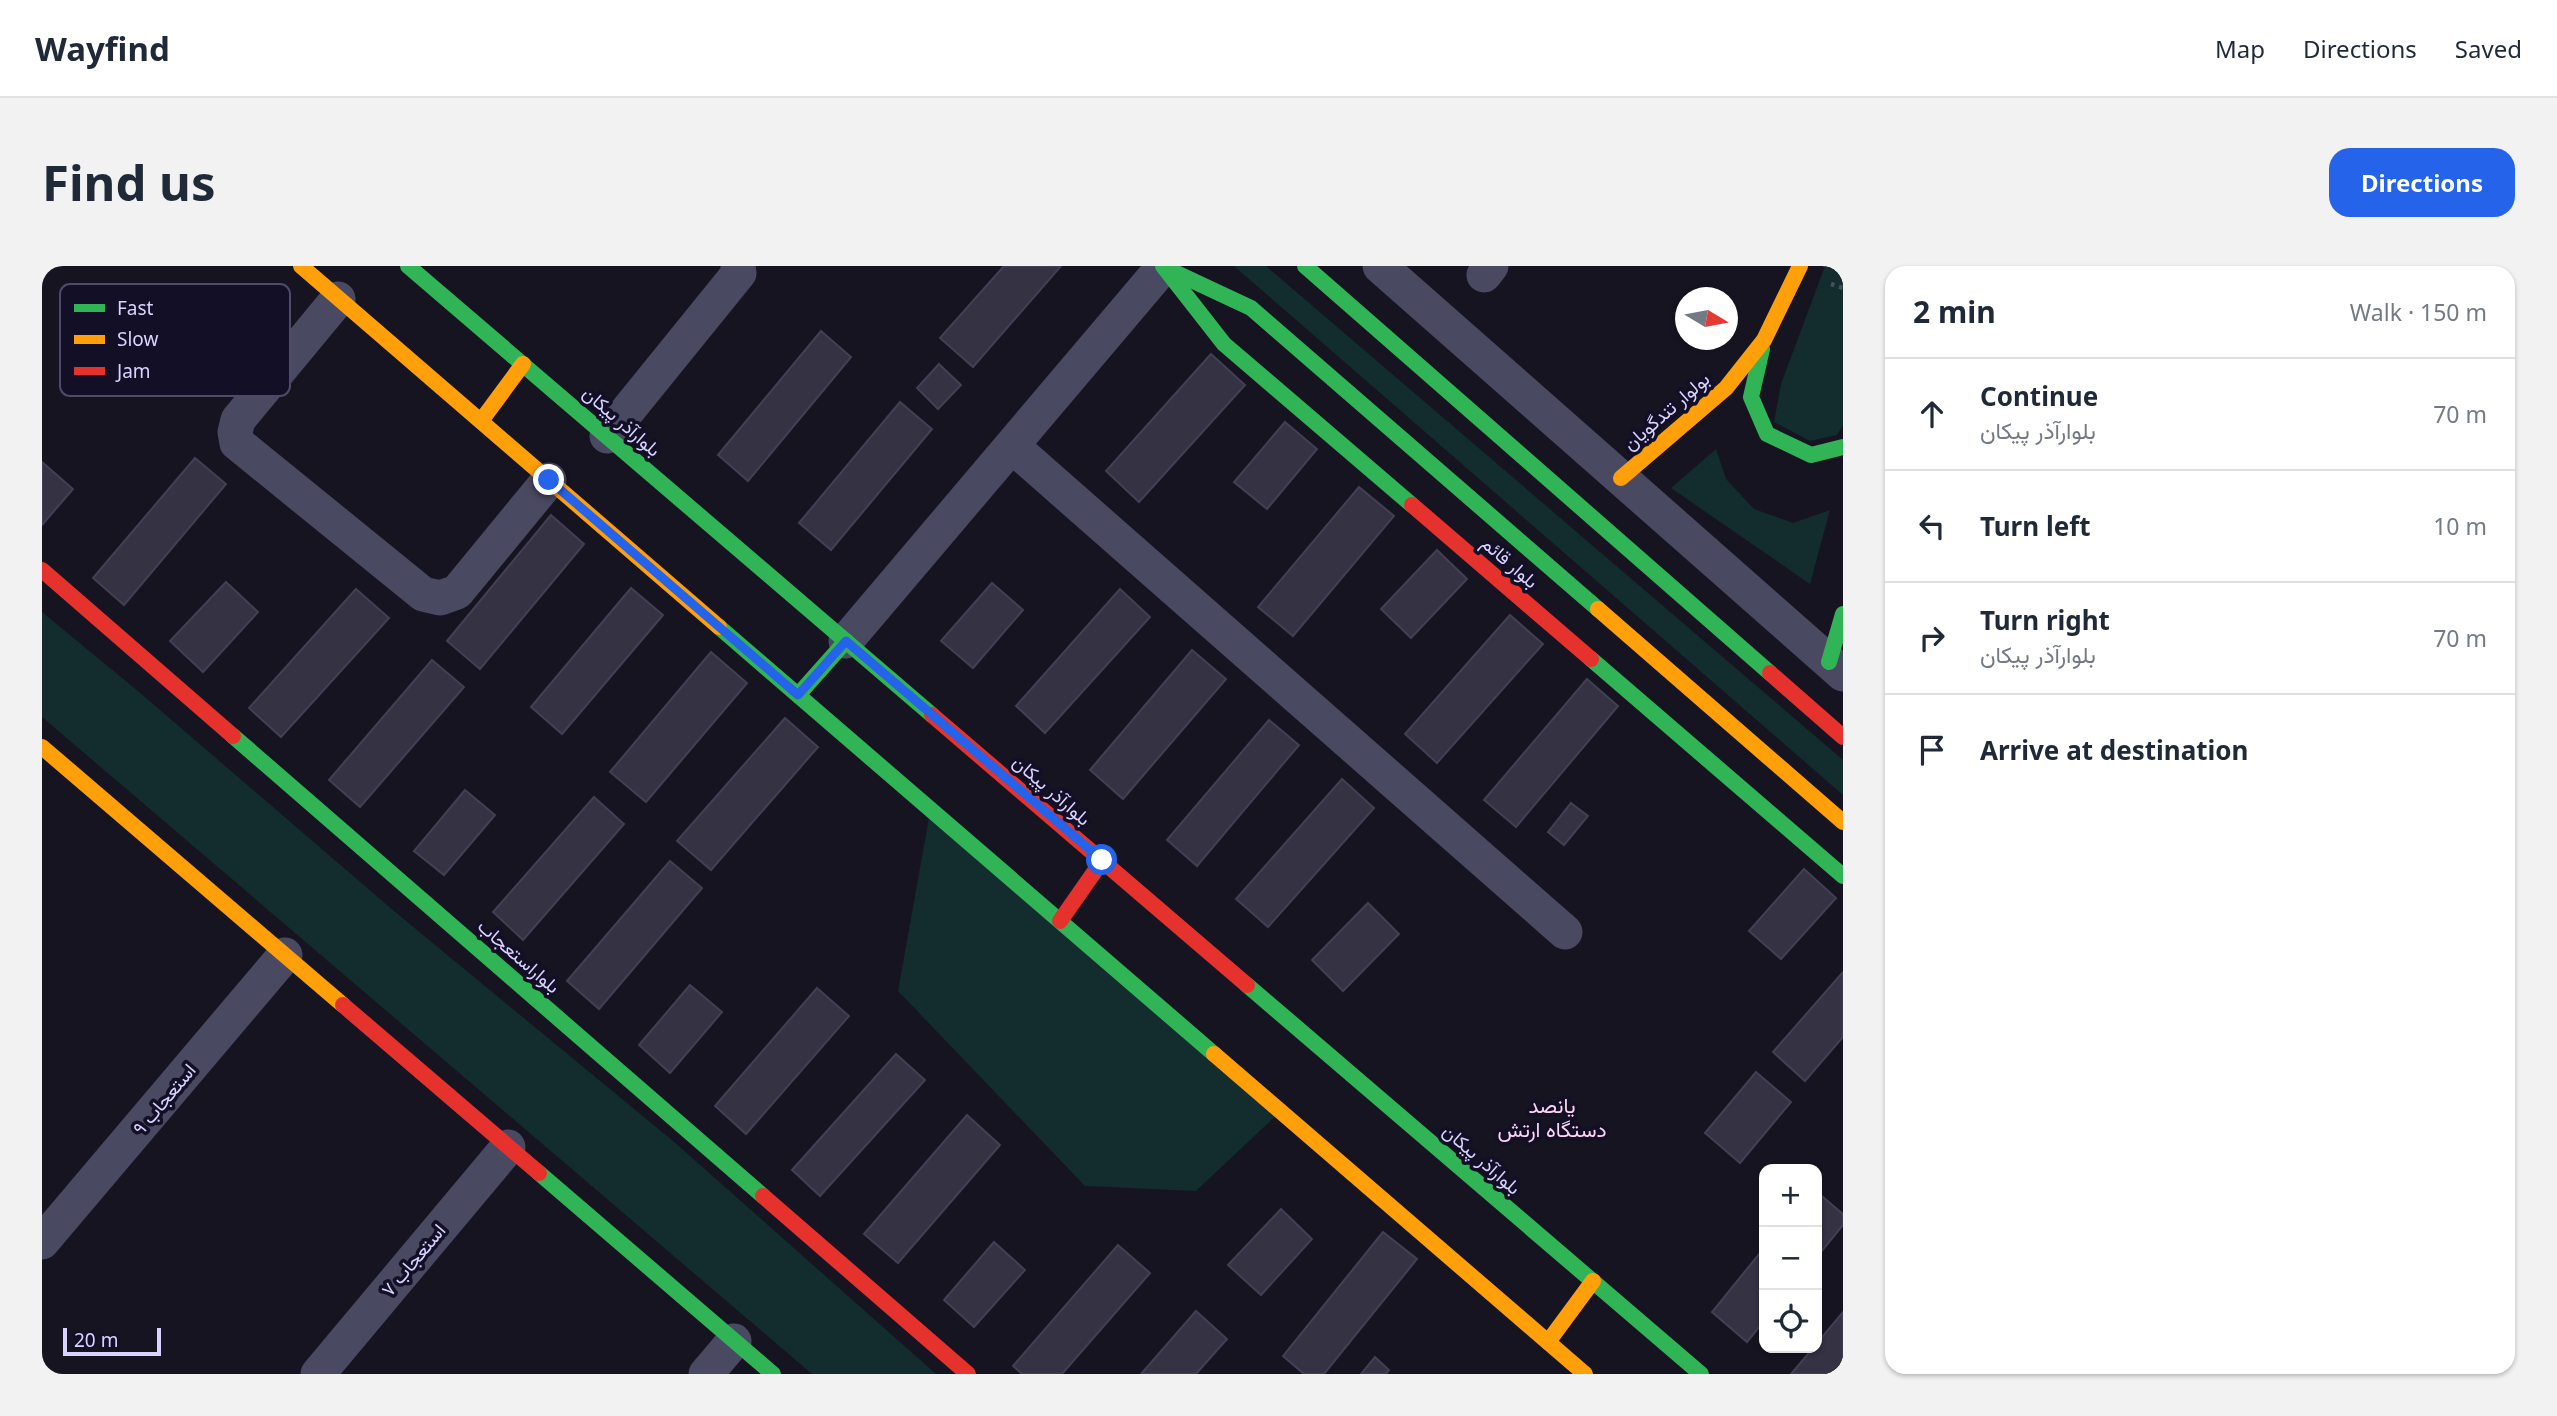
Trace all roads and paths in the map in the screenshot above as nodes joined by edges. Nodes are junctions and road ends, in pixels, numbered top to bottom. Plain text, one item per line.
1 (301, 266) edge
2 (408, 266) edge
3 (738, 266) edge
4 (1163, 266) edge
5 (1305, 266) edge
6 (1380, 266) edge
7 (1800, 266) edge
8 (338, 299) junction
9 (1764, 340) junction
10 (290, 357) edge
11 (523, 364) junction
12 (258, 396) edge
13 (481, 421) junction
14 (607, 436) junction
15 (1012, 446) junction
16 (1843, 447) edge
17 (1620, 478) junction
18 (549, 480) junction
19 (42, 570) edge
20 (1843, 614) edge
21 (846, 641) junction
22 (1836, 668) edge
23 (798, 695) junction
24 (1843, 737) edge
25 (47, 760) edge
26 (1843, 822) edge
27 (1102, 860) junction
28 (1843, 876) edge
29 (1060, 921) junction
30 (1565, 932) dead end
31 (285, 955) junction
32 (508, 1147) junction
33 (42, 1242) edge
34 (1593, 1282) junction
35 (734, 1341) junction
36 (1548, 1342) junction
37 (318, 1374) edge
38 (706, 1374) edge
39 (773, 1374) edge
40 (968, 1374) edge
41 (1585, 1374) edge
42 (1701, 1374) edge

1 - 8 street
2 - 11 street, بلوارآذر پیکان
3 - 14 street
4 - 15 street
4 - 26 street
4 - 28 street, بلوار قائم
5 - 24 street
6 - 17 street
7 - 9 street, بولوار تندگویان
8 - 10 street
8 - 13 street
9 - 16 street
9 - 17 street, بولوار تندگویان
11 - 13 street
11 - 14 street, بلوارآذر پیکان
12 - 18 street
13 - 18 street
14 - 21 street, بلوارآذر پیکان
15 - 21 street
15 - 30 street
17 - 22 street
18 - 23 street
19 - 40 street, بلواراستعجاب
20 - 22 street
21 - 23 street
21 - 27 street, بلوارآذر پیکان
23 - 29 street
25 - 31 street
27 - 29 street
27 - 34 street, بلوارآذر پیکان
29 - 36 street
31 - 32 street
31 - 33 street, استعجاب ۹
32 - 35 street
32 - 37 street, استعجاب ۷
34 - 36 street
34 - 42 street, بلوارآذر پیکان
35 - 38 street
35 - 39 street
36 - 41 street

